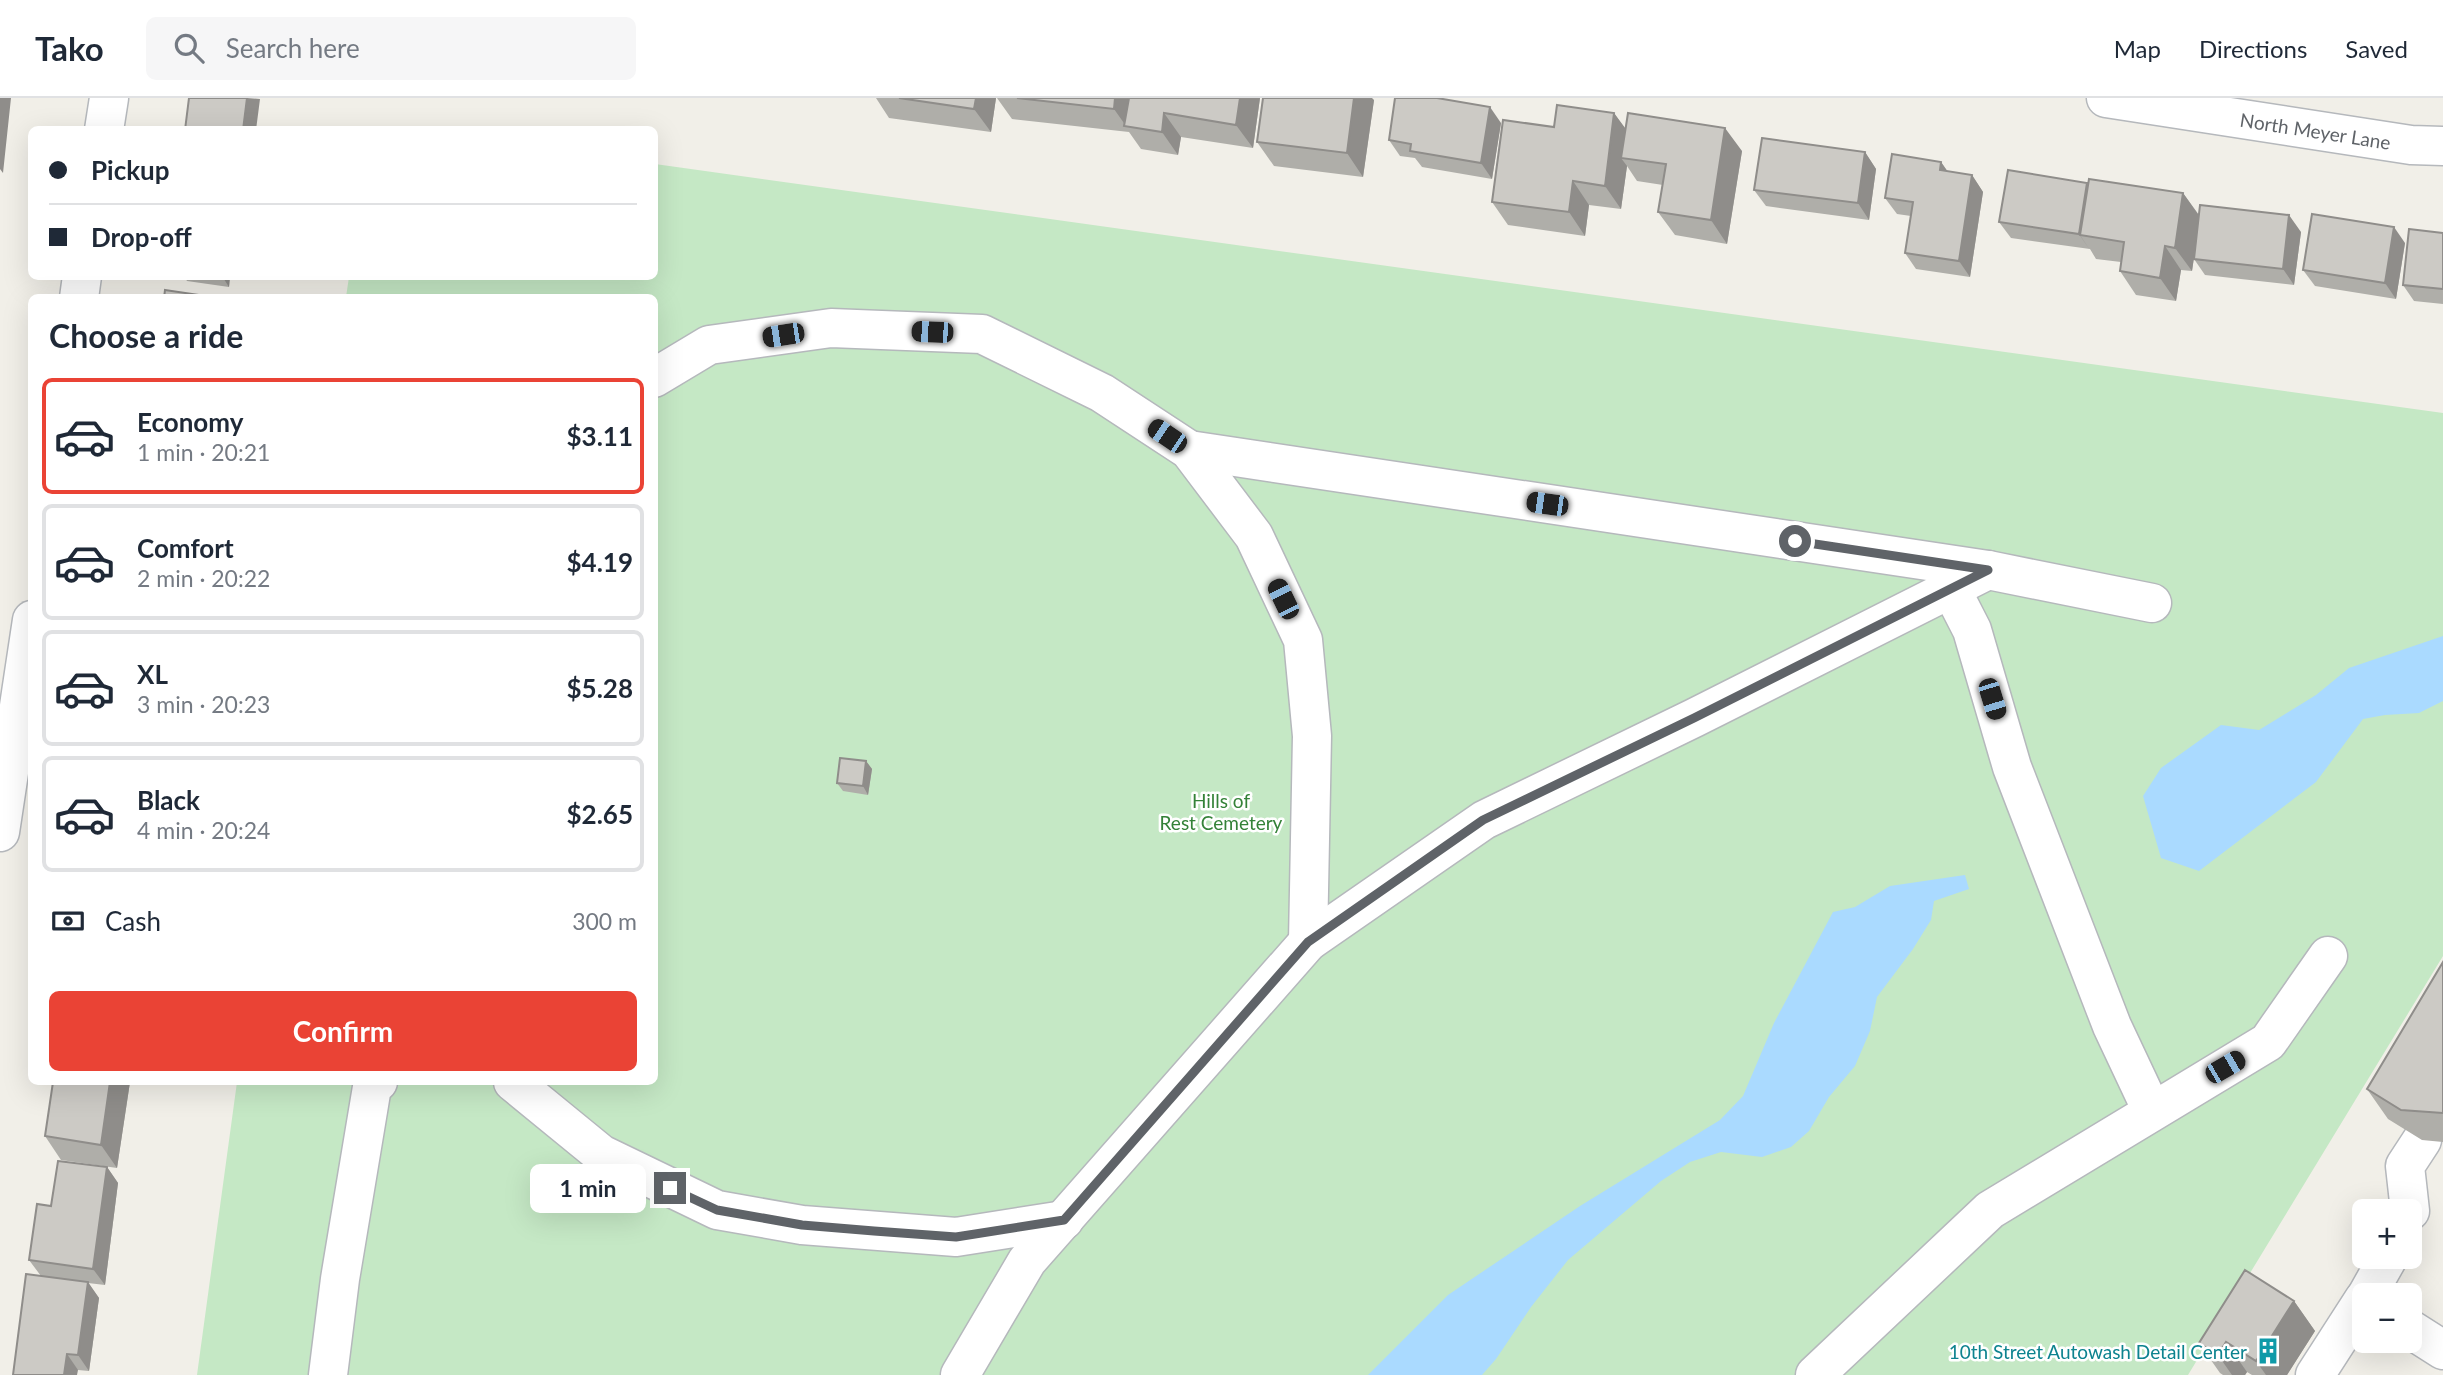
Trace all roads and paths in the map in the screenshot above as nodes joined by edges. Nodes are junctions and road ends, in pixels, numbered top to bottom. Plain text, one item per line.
1 (109, 98) edge
2 (2115, 99) edge
3 (105, 126) edge
4 (2443, 146) edge
5 (658, 376) edge
6 (1188, 450) junction
7 (1988, 570) junction
8 (1951, 589) junction
9 (2152, 603) dead end
10 (28, 646) edge
11 (0, 832) edge
12 (1308, 942) junction
13 (2328, 956) dead end
14 (374, 1085) edge
15 (517, 1085) edge
16 (2152, 1111) junction
17 (2422, 1140) edge
18 (2409, 1199) edge
19 (2443, 1209) edge
20 (2422, 1217) edge
21 (1064, 1220) junction
22 (2352, 1319) edge
23 (2422, 1337) edge
24 (2443, 1350) edge
25 (328, 1375) edge
26 (960, 1375) edge
27 (1815, 1375) edge
28 (2315, 1375) edge

1 - 3 street
2 - 4 street, North Meyer Lane
5 - 6 street
6 - 7 street
6 - 12 street
7 - 8 street
7 - 9 street
8 - 12 street
8 - 16 street
10 - 11 street
12 - 21 street
13 - 16 street
14 - 25 street
15 - 21 street
16 - 27 street
17 - 18 street
19 - 20 street
21 - 26 street
22 - 28 street
23 - 24 street

